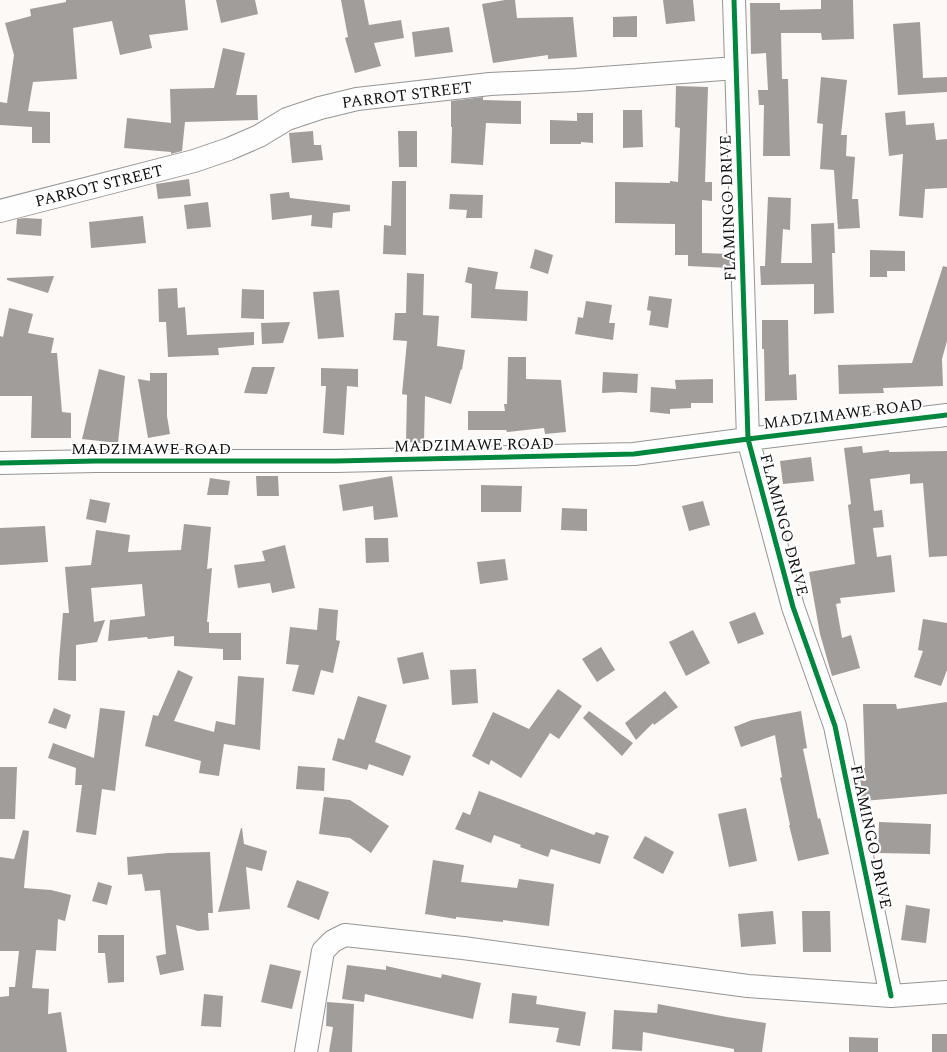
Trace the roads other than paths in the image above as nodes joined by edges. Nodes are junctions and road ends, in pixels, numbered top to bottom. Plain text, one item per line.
1 (734, 0) edge
2 (736, 68) junction
3 (0, 211) edge
4 (947, 414) edge
5 (748, 439) junction
6 (0, 463) edge
7 (947, 992) edge
8 (891, 996) junction
9 (306, 1052) edge

1 - 2 street, FLAMINGO DRIVE
2 - 3 street, PARROT STREET
2 - 5 street, FLAMINGO DRIVE
4 - 5 street, MADZIMAWE ROAD
5 - 6 street, MADZIMAWE ROAD
5 - 8 street, FLAMINGO DRIVE
7 - 8 street
8 - 9 street

